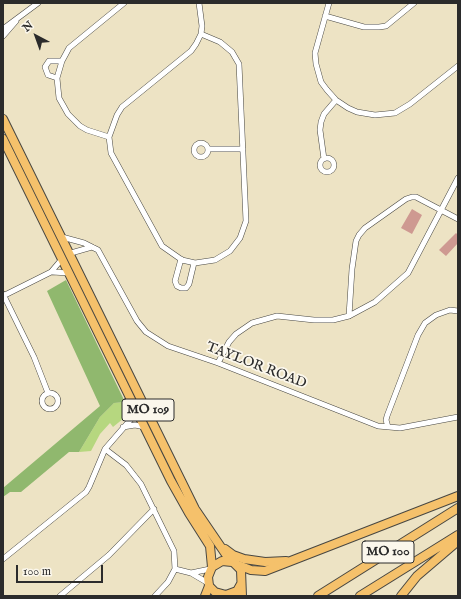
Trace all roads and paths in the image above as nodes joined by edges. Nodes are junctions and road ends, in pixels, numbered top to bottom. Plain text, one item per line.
1 (38, 3) edge
2 (124, 3) edge
3 (199, 3) edge
4 (329, 3) edge
5 (414, 3) edge
6 (325, 16) junction
7 (17, 20) junction
8 (3, 29) edge
9 (201, 34) junction
10 (3, 36) edge
11 (62, 61) junction
12 (458, 66) edge
13 (57, 78) junction
14 (336, 100) junction
15 (3, 119) edge
16 (109, 137) junction
17 (3, 138) edge
18 (209, 149) dead end
19 (243, 149) junction
20 (324, 158) dead end
21 (458, 178) edge
22 (441, 211) junction
23 (458, 219) edge
24 (62, 237) junction
25 (56, 246) junction
26 (93, 247) junction
27 (70, 254) junction
28 (62, 259) junction
29 (180, 260) junction
30 (194, 263) junction
31 (51, 272) junction
32 (69, 272) junction
33 (3, 295) edge
34 (458, 312) edge
35 (349, 316) junction
36 (218, 363) junction
37 (48, 393) dead end
38 (136, 409) junction
39 (458, 417) edge
40 (388, 426) junction
41 (124, 427) junction
42 (145, 427) junction
43 (105, 448) junction
44 (458, 496) edge
45 (458, 508) edge
46 (154, 509) junction
47 (458, 534) edge
48 (458, 541) edge
49 (218, 544) junction
50 (3, 559) edge
51 (286, 561) junction
52 (235, 564) junction
53 (211, 568) junction
54 (175, 569) junction
55 (191, 573) junction
56 (209, 584) junction
57 (242, 584) junction
58 (60, 596) edge
59 (155, 596) edge
60 (205, 596) edge
61 (224, 596) edge
62 (242, 596) edge
63 (318, 596) edge
64 (360, 596) edge
65 (401, 596) edge

1 - 7 street
2 - 11 street
3 - 9 street
4 - 6 street
5 - 6 street
6 - 14 street
7 - 8 street
7 - 10 street
9 - 16 street
9 - 19 street
11 - 13 street
11 - 13 street
12 - 14 street
13 - 16 street
14 - 20 street
15 - 24 main road, MO 109
16 - 29 street
17 - 25 main road, MO 109
18 - 19 street
19 - 30 street
21 - 22 street
22 - 23 street
22 - 35 street
22 - 35 street
24 - 26 street
24 - 27 main road, MO 109
25 - 27 main road
25 - 28 main road, MO 109
26 - 27 street
26 - 36 street, TAYLOR ROAD
27 - 49 main road, MO 109
28 - 31 street
28 - 32 main road, MO 109
29 - 30 street
29 - 30 street
31 - 32 street
31 - 33 street
32 - 38 main road, MO 109
33 - 37 street
34 - 40 street
35 - 36 street
36 - 40 street, TAYLOR ROAD
38 - 41 street
38 - 42 main road, MO 109
39 - 40 street, TAYLOR ROAD
41 - 42 street
41 - 43 street
42 - 53 main road, MO 109
43 - 46 street
43 - 50 street
44 - 51 main road
45 - 63 main road, MO 100
46 - 54 street
46 - 58 street
47 - 64 main road, MO 100
48 - 65 main road
49 - 51 main road
49 - 52 main road, MO 109
51 - 52 main road
52 - 53 main road
52 - 57 main road, MO 109
53 - 55 street
53 - 56 main road, MO 109
54 - 55 street
54 - 59 street
55 - 56 street
56 - 60 main road
56 - 61 main road
57 - 61 main road
57 - 62 main road, MO 109

